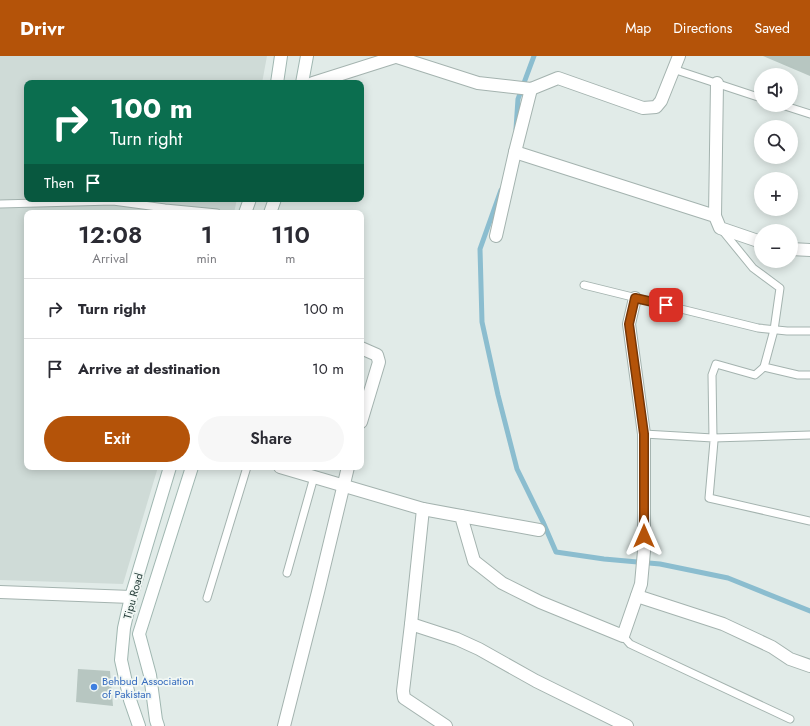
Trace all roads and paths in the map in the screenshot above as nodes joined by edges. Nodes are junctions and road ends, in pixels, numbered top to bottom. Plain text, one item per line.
1 (282, 56) edge
2 (307, 56) edge
3 (397, 56) edge
4 (679, 56) edge
5 (673, 69) junction
6 (278, 80) edge
7 (303, 80) edge
8 (322, 80) edge
9 (717, 83) junction
10 (531, 89) junction
11 (754, 96) edge
12 (798, 110) edge
13 (810, 114) edge
14 (515, 152) junction
15 (58, 202) edge
16 (128, 202) edge
17 (0, 204) edge
18 (185, 210) edge
19 (714, 216) junction
20 (720, 228) junction
21 (496, 236) dead end
22 (754, 240) edge
23 (798, 249) edge
24 (810, 250) edge
25 (584, 285) dead end
26 (635, 298) junction
27 (774, 330) junction
28 (810, 331) edge
29 (364, 349) edge
30 (764, 367) junction
31 (810, 375) edge
32 (364, 411) edge
33 (644, 434) junction
34 (810, 435) edge
35 (713, 438) junction
36 (169, 470) edge
37 (191, 470) edge
38 (246, 470) edge
39 (290, 470) edge
40 (347, 470) edge
41 (314, 477) junction
42 (342, 485) junction
43 (423, 509) junction
44 (461, 516) junction
45 (810, 521) edge
46 (539, 530) dead end
47 (287, 573) dead end
48 (0, 592) edge
49 (637, 596) junction
50 (131, 597) junction
51 (207, 598) dead end
52 (411, 624) junction
53 (623, 636) junction
54 (810, 666) edge
55 (790, 719) dead end
56 (139, 726) edge
57 (158, 726) edge
58 (284, 726) edge
59 (446, 726) edge
60 (627, 726) edge

1 - 6 street
2 - 7 street
3 - 8 street
3 - 10 street
4 - 5 street
5 - 9 lane
5 - 10 street
9 - 11 lane
9 - 19 street
10 - 14 street
12 - 13 lane
14 - 19 street
14 - 21 street
15 - 17 lane
16 - 18 lane
19 - 20 street
20 - 22 street
20 - 27 lane
23 - 24 street
25 - 26 lane
26 - 27 lane
26 - 33 street
27 - 28 lane
27 - 30 lane
29 - 32 street
30 - 31 lane
30 - 35 lane
33 - 35 lane
33 - 49 street
34 - 35 lane
35 - 45 lane
36 - 50 street, Tipu Road
37 - 57 street
38 - 51 lane
39 - 41 street
40 - 42 street
41 - 42 street
41 - 47 lane
42 - 43 street
42 - 58 street
43 - 44 street
43 - 52 street
44 - 46 street
44 - 53 street
48 - 50 street
49 - 53 street
49 - 54 street
50 - 56 street, Tipu Road
52 - 59 street
52 - 60 street
53 - 55 lane

